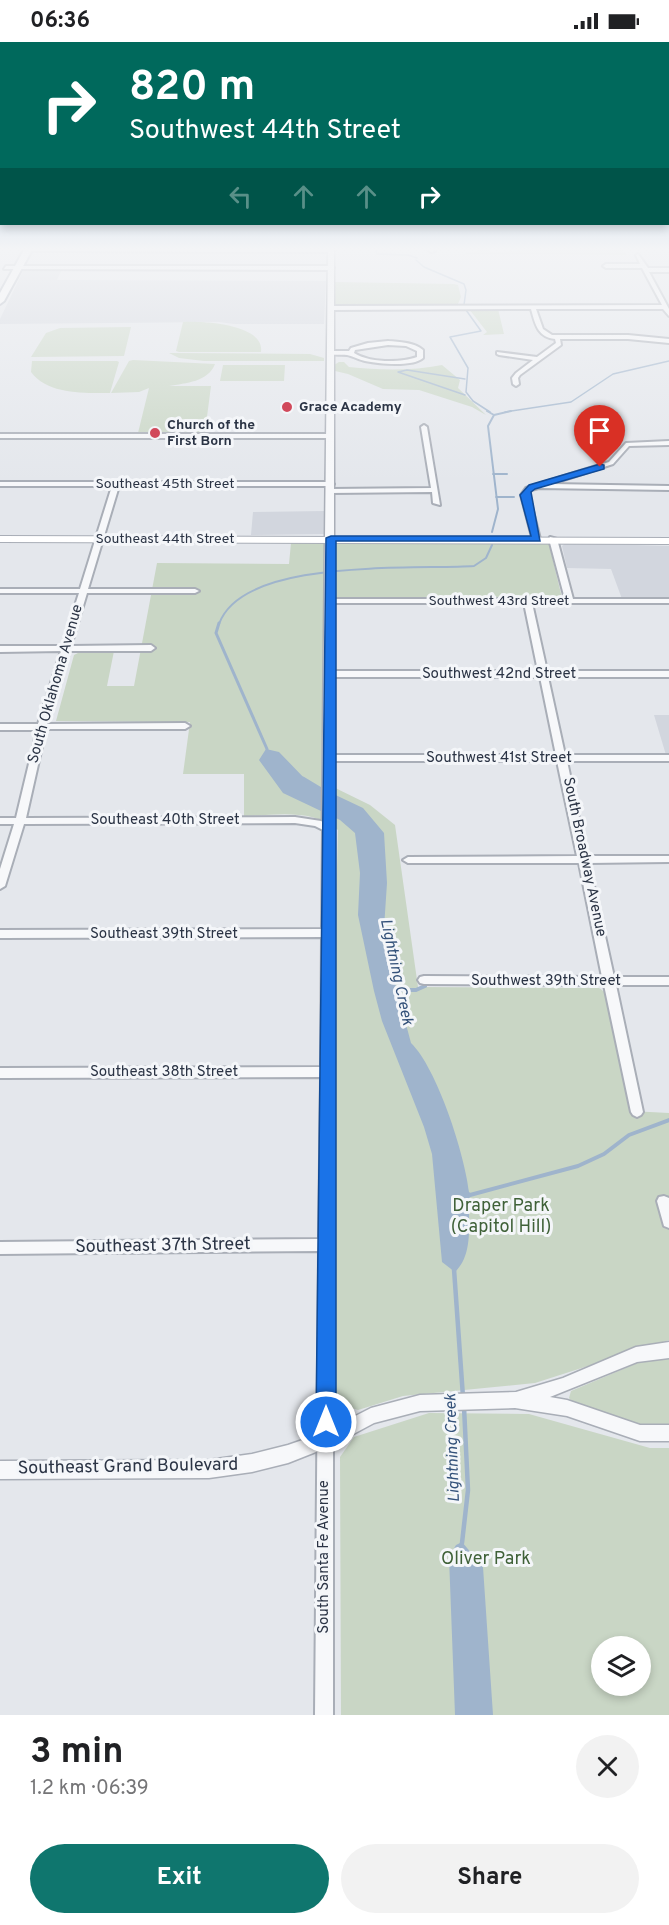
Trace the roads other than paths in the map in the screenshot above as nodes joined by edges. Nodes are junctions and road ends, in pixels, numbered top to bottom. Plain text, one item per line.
1 (331, 326) edge
2 (540, 326) edge
3 (557, 338) junction
4 (669, 341) edge
5 (331, 353) junction
6 (351, 353) junction
7 (499, 353) dead end
8 (536, 359) junction
9 (516, 384) dead end
10 (424, 427) dead end
11 (0, 436) edge
12 (330, 436) junction
13 (669, 443) edge
14 (0, 484) edge
15 (116, 484) junction
16 (538, 485) junction
17 (330, 487) junction
18 (669, 488) edge
19 (434, 490) junction
20 (437, 503) dead end
21 (331, 538) junction
22 (0, 539) edge
23 (100, 539) junction
24 (536, 539) junction
25 (553, 539) junction
26 (669, 541) edge
27 (0, 591) edge
28 (82, 591) junction
29 (195, 591) dead end
30 (330, 601) junction
31 (570, 601) junction
32 (669, 601) edge
33 (528, 602) junction
34 (68, 648) junction
35 (151, 648) dead end
36 (0, 649) edge
37 (330, 674) junction
38 (544, 674) junction
39 (669, 674) edge
40 (185, 726) dead end
41 (0, 727) edge
42 (42, 727) junction
43 (329, 758) junction
44 (562, 758) junction
45 (669, 758) edge
46 (0, 821) edge
47 (20, 821) junction
48 (328, 828) junction
49 (584, 859) junction
50 (669, 859) edge
51 (408, 860) dead end
52 (0, 886) edge
53 (328, 933) junction
54 (0, 934) edge
55 (424, 980) dead end
56 (610, 981) junction
57 (669, 981) edge
58 (327, 1072) junction
59 (0, 1073) edge
60 (637, 1112) dead end
61 (664, 1201) dead end
62 (669, 1222) edge
63 (327, 1245) junction
64 (0, 1248) edge
65 (669, 1350) edge
66 (515, 1400) junction
67 (669, 1434) edge
68 (325, 1440) junction
69 (0, 1470) edge
70 (324, 1715) edge

1 - 5 street, South Santa Fe Avenue
2 - 3 street
3 - 4 street
3 - 8 street
5 - 6 street
5 - 12 street, South Santa Fe Avenue
6 - 6 street
7 - 8 street
8 - 9 street
10 - 19 street
11 - 12 street
12 - 17 street, South Santa Fe Avenue
13 - 16 street
14 - 15 street, Southeast 45th Street
15 - 17 street, Southeast 45th Street
15 - 23 street, South Oklahoma Avenue
16 - 18 street
16 - 24 street
17 - 19 street, Southeast 45th Street
17 - 21 street, South Santa Fe Avenue
19 - 20 street
21 - 23 main road, Southeast 44th Street
21 - 24 main road, Southeast 44th Street
21 - 30 street, South Santa Fe Avenue
22 - 23 main road, Southeast 44th Street
23 - 28 street, South Oklahoma Avenue
24 - 25 main road, Southeast 44th Street
25 - 26 main road, Southeast 44th Street
25 - 31 street
27 - 28 street
28 - 29 street
28 - 34 street, South Oklahoma Avenue
30 - 33 street, Southwest 43rd Street
30 - 37 street, South Santa Fe Avenue
31 - 32 street, Southwest 43rd Street
31 - 33 street, Southwest 43rd Street
33 - 38 street, South Broadway Avenue
34 - 35 street
34 - 36 street
34 - 42 street, South Oklahoma Avenue
37 - 38 street, Southwest 42nd Street
37 - 43 street, South Santa Fe Avenue
38 - 39 street, Southwest 42nd Street
38 - 44 street, South Broadway Avenue
40 - 42 street
41 - 42 street
42 - 47 street, South Oklahoma Avenue
43 - 44 street, Southwest 41st Street
43 - 48 street, South Santa Fe Avenue
44 - 45 street, Southwest 41st Street
44 - 49 street, South Broadway Avenue
46 - 47 street, Southeast 40th Street
47 - 48 street, Southeast 40th Street
47 - 52 street, South Oklahoma Avenue
48 - 53 street, South Santa Fe Avenue
49 - 50 street
49 - 51 street
49 - 56 street, South Broadway Avenue
53 - 54 street, Southeast 39th Street
53 - 58 street, South Santa Fe Avenue
55 - 56 street, Southwest 39th Street
56 - 57 street, Southwest 39th Street
56 - 60 street, South Broadway Avenue
58 - 59 street, Southeast 38th Street
58 - 63 street, South Santa Fe Avenue
61 - 62 street
63 - 64 street, Southeast 37th Street
63 - 68 street, South Santa Fe Avenue
65 - 66 street
66 - 67 street
66 - 68 street, Southeast Grand Boulevard
68 - 69 street, Southeast Grand Boulevard
68 - 70 street, South Santa Fe Avenue

